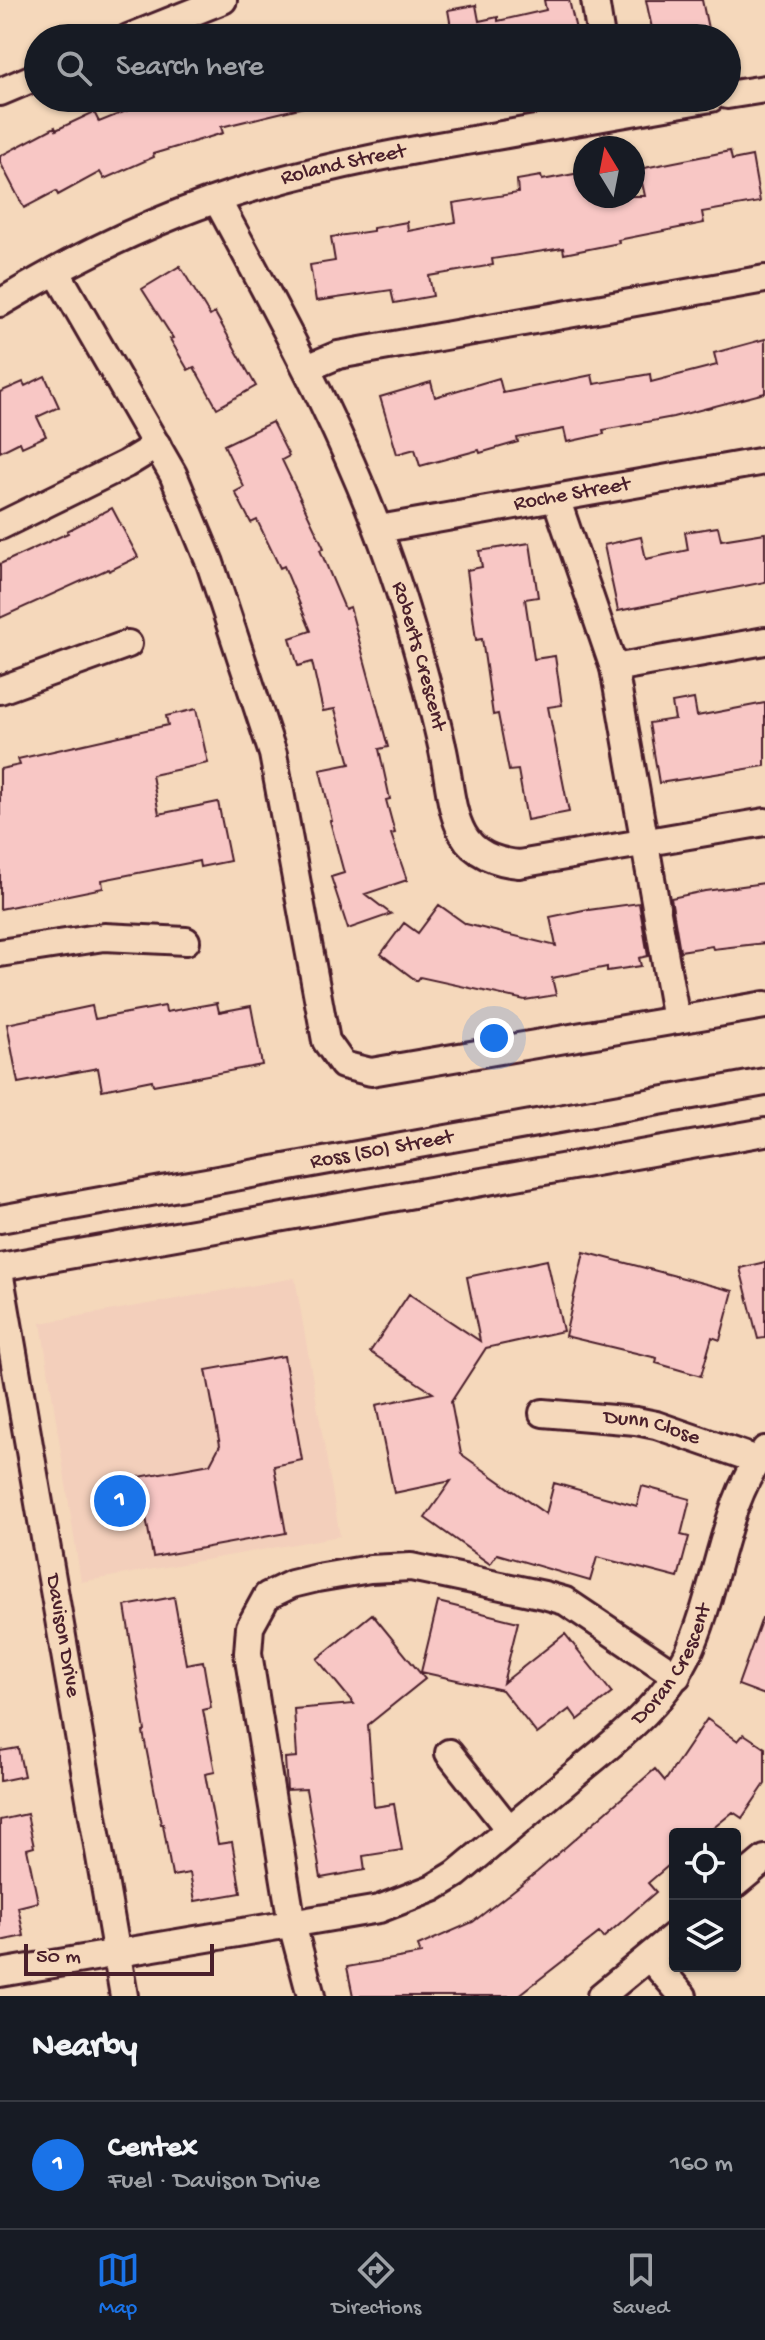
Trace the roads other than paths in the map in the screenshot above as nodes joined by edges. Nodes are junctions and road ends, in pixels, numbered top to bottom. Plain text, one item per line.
1 (223, 0) edge
2 (595, 0) edge
3 (163, 24) edge
4 (599, 24) edge
5 (24, 82) edge
6 (765, 89) edge
7 (0, 92) edge
8 (741, 93) edge
9 (585, 112) edge
10 (217, 200) junction
11 (56, 271) junction
12 (765, 279) edge
13 (0, 303) edge
14 (307, 368) junction
15 (157, 445) junction
16 (765, 461) edge
17 (556, 498) junction
18 (0, 526) edge
19 (379, 529) junction
20 (765, 641) edge
21 (128, 644) dead end
22 (614, 668) junction
23 (0, 690) edge
24 (765, 822) edge
25 (645, 843) junction
26 (186, 941) dead end
27 (0, 953) edge
28 (765, 1005) edge
29 (676, 1020) junction
30 (765, 1082) edge
31 (765, 1132) edge
32 (0, 1219) edge
33 (0, 1267) edge
34 (0, 1277) edge
35 (543, 1413) dead end
36 (761, 1455) edge
37 (677, 1676) junction
38 (449, 1753) dead end
39 (509, 1829) junction
40 (765, 1859) edge
41 (741, 1879) edge
42 (292, 1924) junction
43 (669, 1940) edge
44 (116, 1953) junction
45 (649, 1957) junction
46 (0, 1973) edge
47 (124, 1996) edge
48 (311, 1996) edge
49 (601, 1996) edge
50 (683, 1996) edge

1 - 3 street
2 - 4 street
5 - 7 street
6 - 8 street
9 - 10 street, Roland Street
10 - 11 street, Roland Street
10 - 14 street, Roberts Crescent
11 - 13 street, Roland Street
11 - 15 street
12 - 14 street
14 - 19 street, Roberts Crescent
15 - 18 street
15 - 29 street
16 - 17 street, Roche Street
17 - 19 street, Roche Street
17 - 22 street
19 - 25 street, Roberts Crescent
20 - 22 street
21 - 23 street
22 - 25 street
24 - 25 street, Roberts Crescent
25 - 29 street
26 - 27 street
28 - 29 street
30 - 32 street, Ross (50) Street
31 - 33 street
34 - 44 street, Davison Drive
35 - 36 street, Dunn Close
36 - 37 street, Doran Crescent
37 - 39 street, Doran Crescent
37 - 42 street
38 - 39 street
39 - 42 street, Doran Crescent
40 - 41 street
42 - 44 street, Doran Crescent
42 - 48 street
43 - 45 street
44 - 46 street, Doran Crescent
44 - 47 street, Davison Drive
45 - 49 street
45 - 50 street

